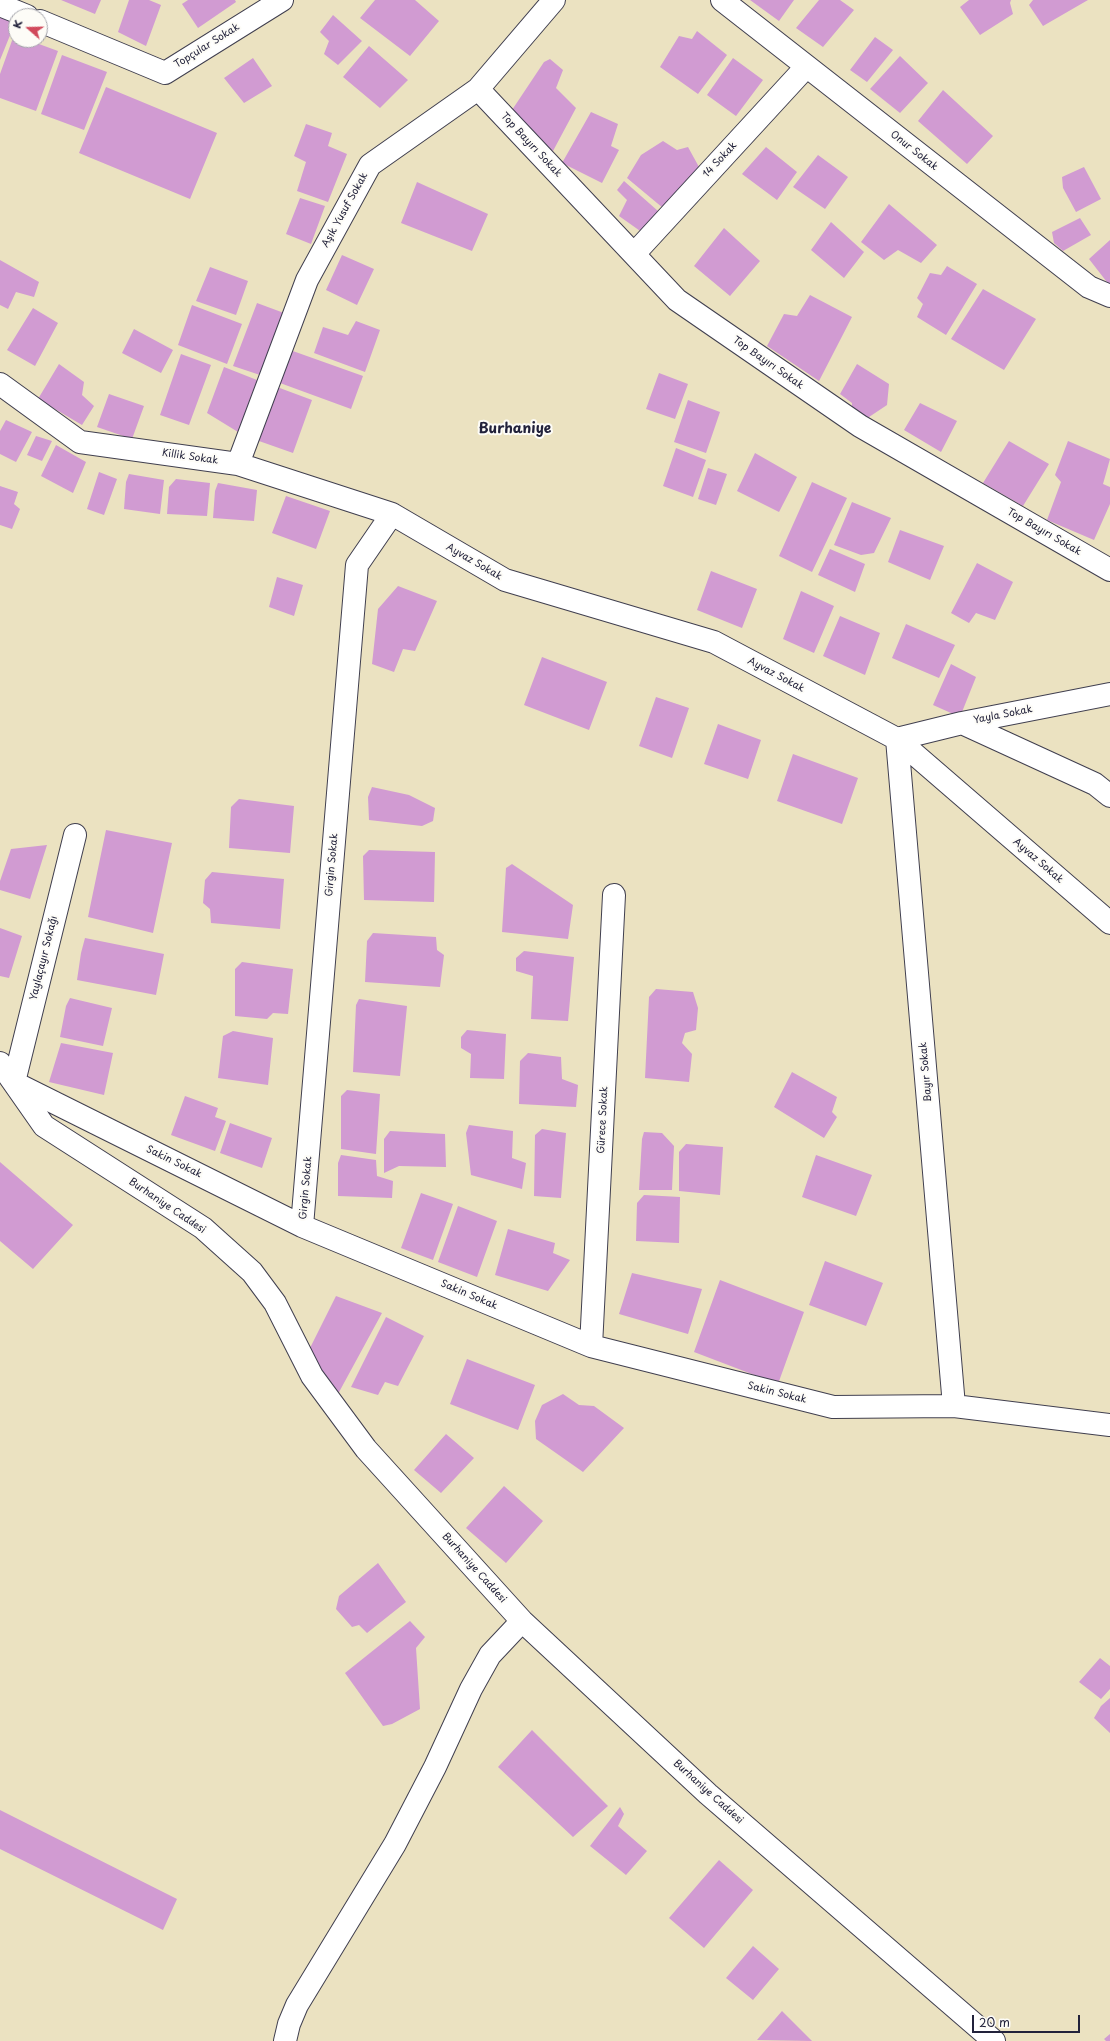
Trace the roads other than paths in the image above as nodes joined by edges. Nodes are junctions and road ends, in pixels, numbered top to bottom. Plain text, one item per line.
1 (282, 0) edge
2 (554, 0) edge
3 (722, 0) edge
4 (48, 25) edge
5 (806, 67) junction
6 (478, 89) junction
7 (634, 254) junction
8 (1110, 296) edge
9 (0, 384) edge
10 (238, 464) junction
11 (392, 514) junction
12 (1110, 570) edge
13 (1110, 694) edge
14 (962, 722) junction
15 (897, 739) junction
16 (1110, 796) edge
17 (75, 835) dead end
18 (614, 895) dead end
19 (1110, 923) edge
20 (0, 1063) edge
21 (14, 1082) junction
22 (302, 1226) junction
23 (591, 1346) junction
24 (954, 1406) junction
25 (1110, 1425) edge
26 (522, 1621) junction
27 (285, 2041) edge
28 (994, 2041) edge

1 - 4 street, Topçular Sokak
2 - 6 street, Aşık Yusuf Sokak
3 - 5 street, Onur Sokak
5 - 7 street, 14 Sokak
5 - 8 street, Onur Sokak
6 - 7 street, Top Bayırı Sokak
6 - 10 street, Aşık Yusuf Sokak
7 - 12 street, Top Bayırı Sokak
9 - 10 street, Killik Sokak
10 - 11 street, Killik Sokak
11 - 15 street, Ayvaz Sokak
11 - 22 street, Girgin Sokak
13 - 14 street, Yayla Sokak
14 - 15 street, Yayla Sokak
14 - 16 street
15 - 19 street, Ayvaz Sokak
15 - 24 street, Bayır Sokak
17 - 21 street, Yaylaçayır Sokağı
18 - 23 street, Gürece Sokak
20 - 21 street, Burhaniye Caddesi
21 - 22 street, Sakin Sokak
21 - 26 street, Burhaniye Caddesi
22 - 23 street, Sakin Sokak
23 - 24 street, Sakin Sokak
24 - 25 street, Sakin Sokak
26 - 27 street
26 - 28 street, Burhaniye Caddesi

